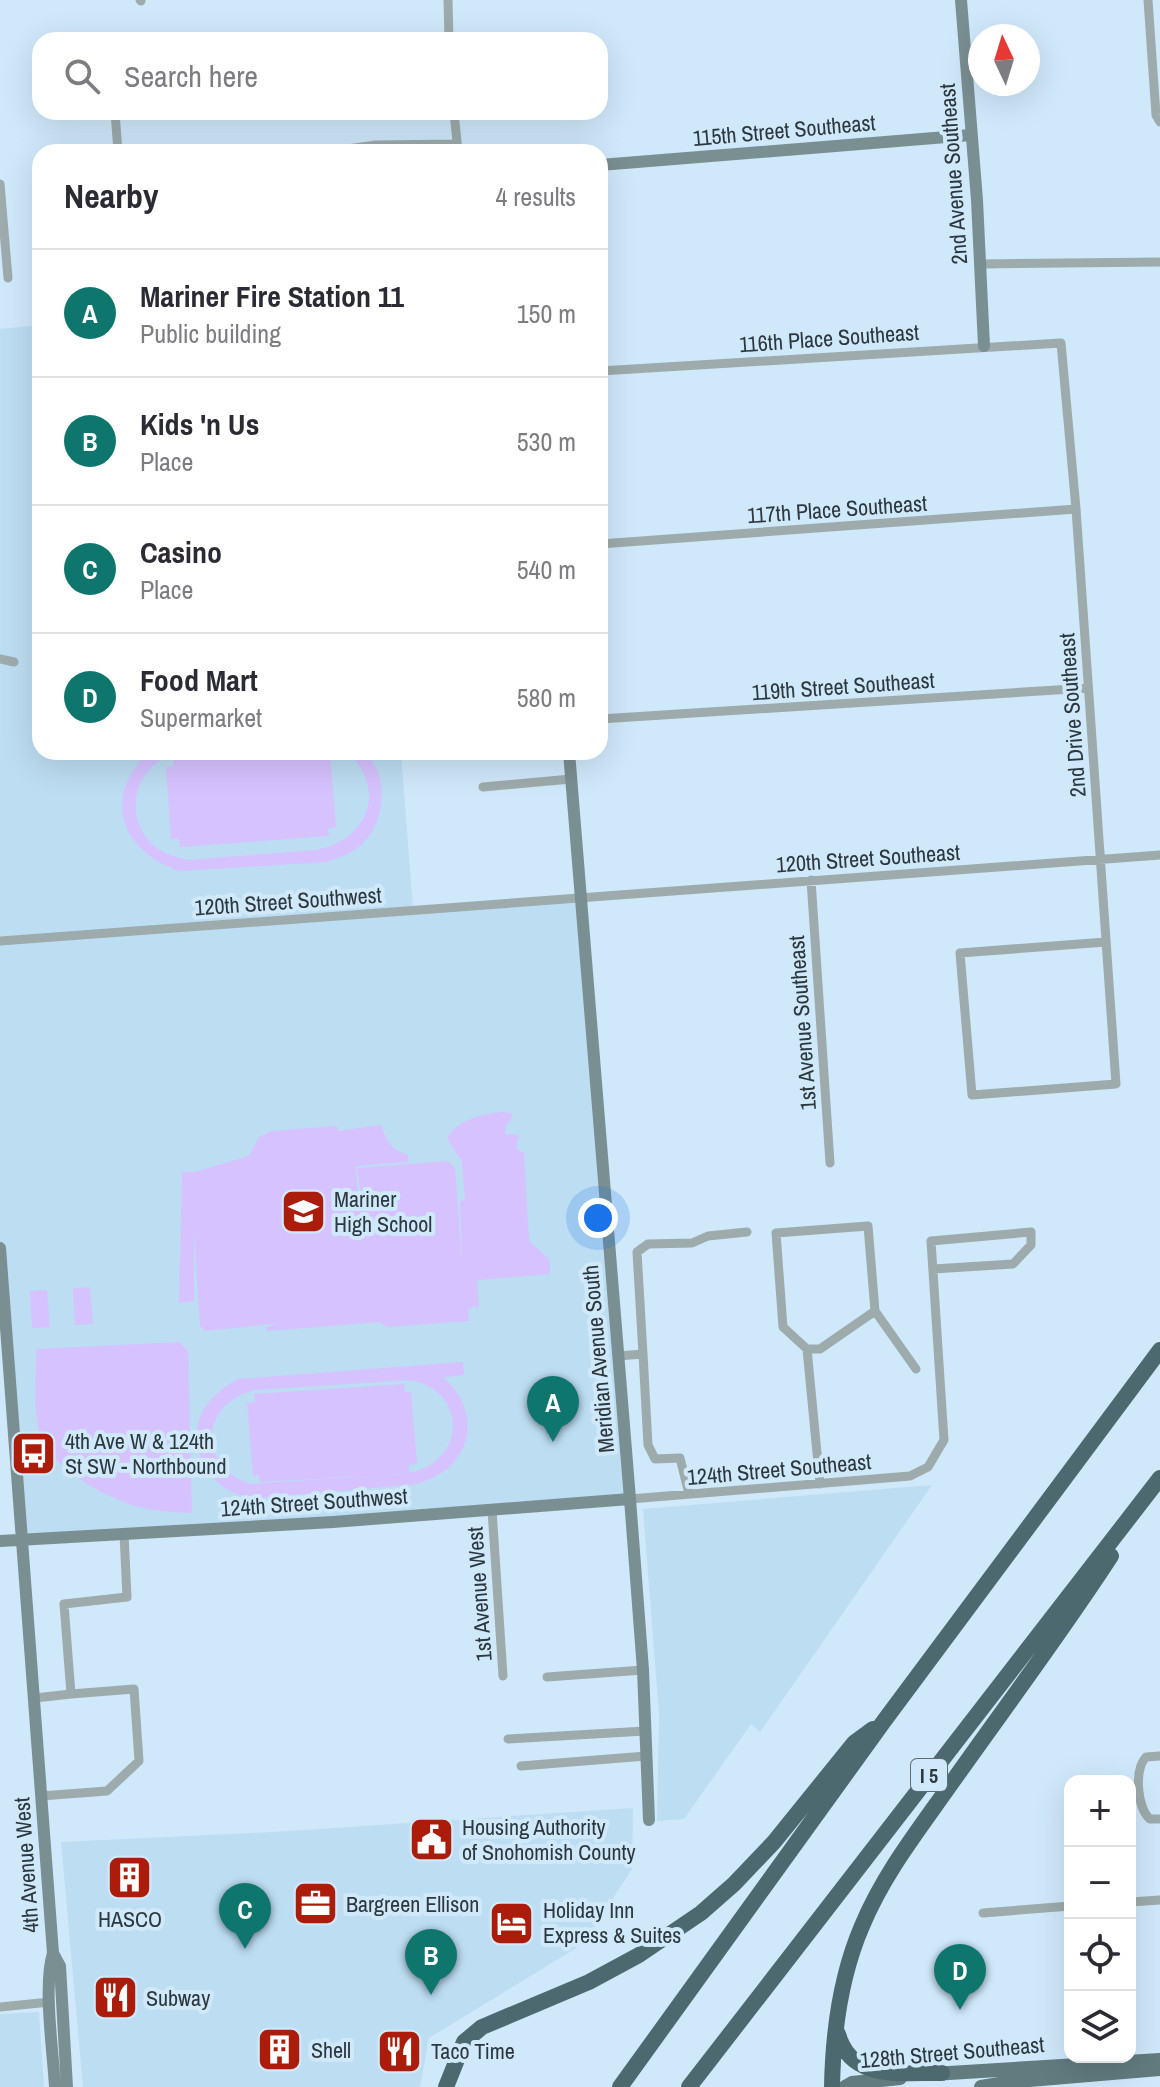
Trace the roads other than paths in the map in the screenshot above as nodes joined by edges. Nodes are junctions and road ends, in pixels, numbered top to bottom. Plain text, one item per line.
1 (448, 0) edge
2 (961, 0) edge
3 (1148, 0) edge
4 (449, 32) edge
5 (116, 120) edge
6 (455, 120) edge
7 (1160, 122) edge
8 (971, 135) junction
9 (117, 144) edge
10 (457, 144) edge
11 (608, 164) edge
12 (0, 184) edge
13 (1160, 262) edge
14 (980, 264) junction
15 (8, 278) dead end
16 (1061, 343) joint
17 (984, 346) junction
18 (608, 370) edge
19 (1076, 509) junction
20 (608, 543) edge
21 (0, 659) edge
22 (14, 662) dead end
23 (1088, 688) junction
24 (608, 718) edge
25 (570, 760) edge
26 (571, 779) junction
27 (483, 787) dead end
28 (1160, 855) edge
29 (1101, 859) junction
30 (811, 880) junction
31 (580, 899) junction
32 (0, 941) edge
33 (1106, 942) junction
34 (830, 1163) dead end
35 (747, 1232) dead end
36 (0, 1248) edge
37 (933, 1269) junction
38 (875, 1311) junction
39 (807, 1349) junction
40 (1160, 1350) edge
41 (643, 1354) junction
42 (618, 1356) junction
43 (916, 1369) dead end
44 (1160, 1480) edge
45 (820, 1484) junction
46 (689, 1494) junction
47 (630, 1499) junction
48 (492, 1510) junction
49 (124, 1534) junction
50 (23, 1539) junction
51 (0, 1541) edge
52 (643, 1670) junction
53 (503, 1676) dead end
54 (547, 1677) dead end
55 (71, 1694) junction
56 (35, 1698) junction
57 (884, 1721) junction
58 (645, 1731) junction
59 (508, 1739) dead end
60 (646, 1756) junction
61 (1160, 1756) edge
62 (521, 1766) dead end
63 (41, 1796) junction
64 (1155, 1819) edge
65 (649, 1820) dead end
66 (1160, 1900) edge
67 (1136, 1902) edge
68 (1064, 1906) edge
69 (983, 1913) dead end
70 (53, 1953) junction
71 (50, 2002) junction
72 (0, 2007) edge
73 (836, 2025) junction
74 (459, 2054) junction
75 (1160, 2060) edge
76 (1136, 2061) edge
77 (1090, 2063) joint
78 (1160, 2069) edge
79 (942, 2073) junction
80 (1018, 2081) junction
81 (55, 2087) edge
82 (67, 2087) edge
83 (446, 2087) edge
84 (457, 2087) edge
85 (620, 2087) edge
86 (689, 2087) edge
87 (832, 2087) edge
88 (845, 2087) edge
89 (981, 2087) edge

1 - 4 street
2 - 8 street, 2nd Avenue Southeast
3 - 7 street
5 - 9 street
6 - 10 street
8 - 11 street, 115th Street Southeast
8 - 14 street, 2nd Avenue Southeast
12 - 15 street
13 - 14 street
14 - 17 street, 2nd Avenue Southeast
16 - 17 street, 116th Place Southeast
16 - 19 street, 2nd Drive Southeast
17 - 18 street, 116th Place Southeast
19 - 20 street, 117th Place Southeast
19 - 23 street, 2nd Drive Southeast
21 - 22 street
23 - 24 street, 119th Street Southeast
23 - 29 street, 2nd Drive Southeast
25 - 26 street, Meridian Avenue South
26 - 27 street
26 - 31 street, Meridian Avenue South
28 - 29 street, 120th Street Southeast
29 - 30 street, 120th Street Southeast
29 - 33 street, 2nd Drive Southeast
30 - 31 street, 120th Street Southeast
30 - 34 street, 1st Avenue Southeast
31 - 32 street, 120th Street Southwest
31 - 42 street, Meridian Avenue South
33 - 33 street, 2nd Drive Southeast
35 - 41 street
36 - 50 street, 4th Avenue West
37 - 37 street
37 - 45 street, 124th Street Southeast
38 - 39 street
38 - 39 street
38 - 43 street
39 - 45 street
40 - 57 highway
41 - 42 street
41 - 46 street
42 - 47 street, Meridian Avenue South
44 - 73 highway
44 - 86 highway, I 5
45 - 46 street, 124th Street Southeast
46 - 47 street, 124th Street Southeast
47 - 48 street, 124th Street Southwest
47 - 52 street, Meridian Avenue South
48 - 49 street, 124th Street Southwest
48 - 53 street, 1st Avenue West
49 - 50 street, 124th Street Southwest
49 - 55 street
50 - 51 street, 124th Street Southwest
50 - 56 street, 4th Avenue West
52 - 54 street
52 - 58 street, Meridian Avenue South
55 - 56 street
55 - 63 street
56 - 63 street, 4th Avenue West
57 - 74 highway
57 - 85 highway
58 - 59 street
58 - 60 street, Meridian Avenue South
60 - 62 street
60 - 65 street, Meridian Avenue South
61 - 64 street
63 - 70 street, 4th Avenue West
66 - 67 street
68 - 69 street
70 - 71 street, 4th Avenue West
70 - 82 street, 4th Avenue West
71 - 72 street
71 - 81 street, 4th Avenue West
73 - 79 highway
73 - 87 highway
74 - 83 highway
74 - 84 highway
75 - 76 main road, 128th Street Southeast
77 - 79 main road, 128th Street Southeast
77 - 80 main road
78 - 80 main road, 128th Street Southeast
79 - 88 main road, 128th Street Southeast
80 - 89 main road, 128th Street Southeast

